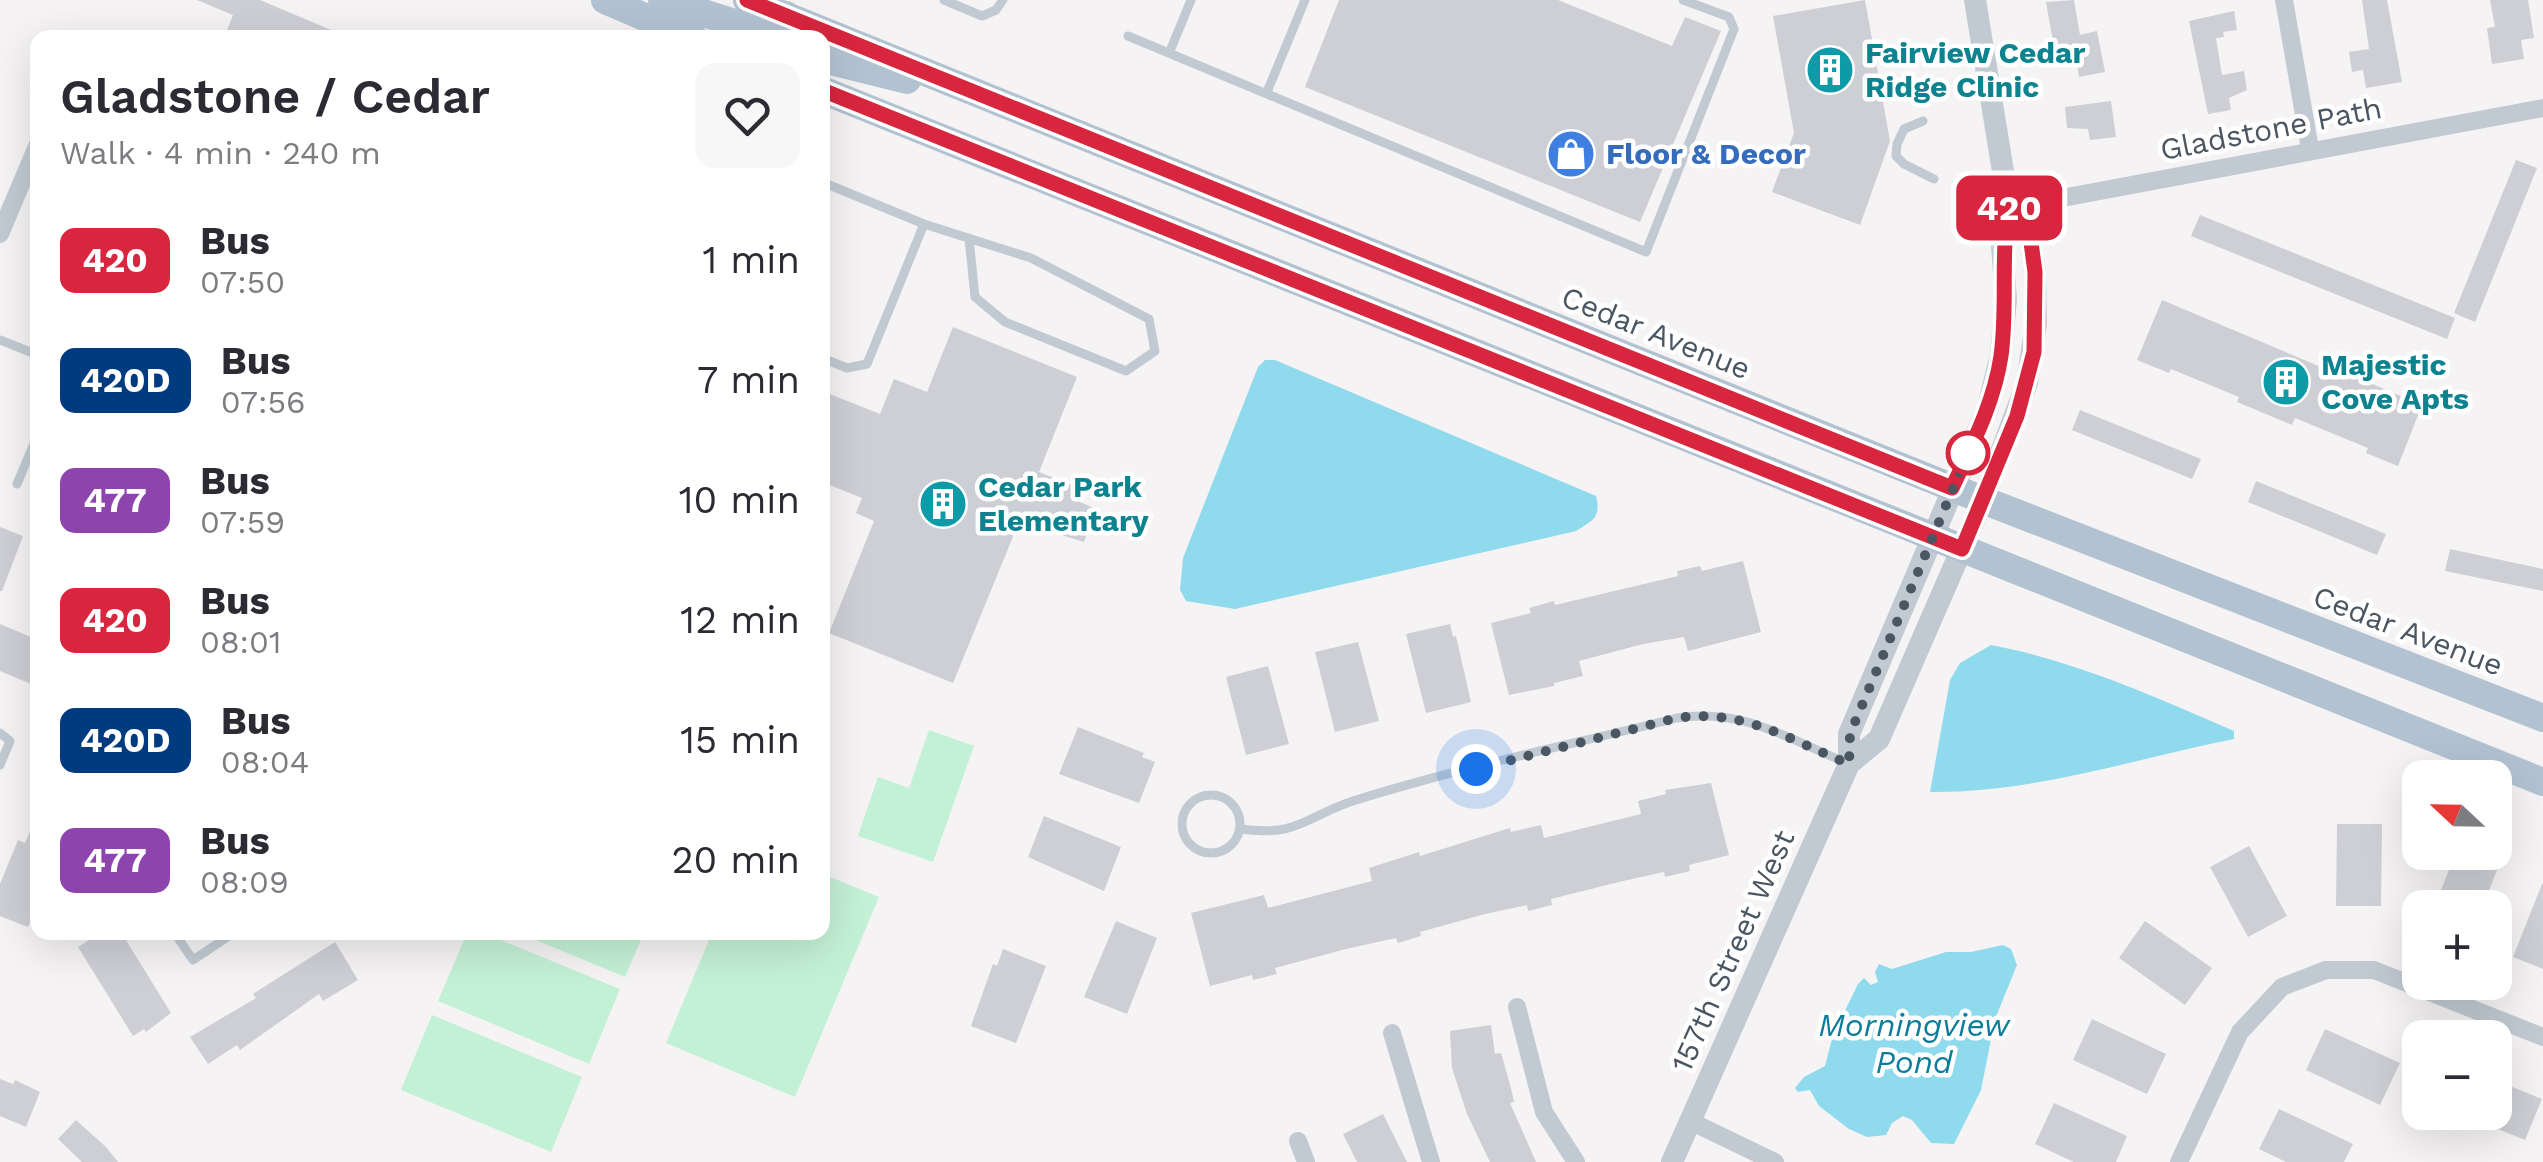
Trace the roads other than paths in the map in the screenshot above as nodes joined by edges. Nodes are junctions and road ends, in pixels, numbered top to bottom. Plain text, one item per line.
1 (605, 0) edge
2 (662, 0) edge
3 (747, 0) edge
4 (944, 0) edge
5 (1002, 0) edge
6 (1190, 0) edge
7 (1305, 0) edge
8 (1683, 0) edge
9 (1976, 0) edge
10 (2284, 0) edge
11 (789, 8) edge
12 (675, 30) edge
13 (1128, 36) dead end
14 (1170, 52) junction
15 (830, 61) edge
16 (1267, 92) junction
17 (830, 93) edge
18 (1001, 102) junction
19 (2543, 108) edge
20 (1923, 121) dead end
21 (2310, 149) junction
22 (30, 163) edge
23 (1934, 178) dead end
24 (830, 185) edge
25 (2009, 208) junction
26 (924, 224) junction
27 (0, 234) edge
28 (969, 238) junction
29 (0, 340) edge
30 (30, 352) edge
31 (830, 361) edge
32 (30, 453) edge
33 (17, 484) dead end
34 (1952, 488) junction
35 (1983, 500) junction
36 (1931, 536) junction
37 (1962, 549) junction
38 (2543, 718) edge
39 (0, 732) edge
40 (1849, 764) junction
41 (0, 766) edge
42 (2543, 782) edge
43 (1240, 829) junction
44 (179, 940) edge
45 (223, 940) edge
46 (1516, 1008) dead end
47 (1392, 1033) dead end
48 (2543, 1037) edge
49 (1690, 1121) junction
50 (1298, 1141) dead end
51 (1306, 1162) edge
52 (1432, 1162) edge
53 (1576, 1162) edge
54 (1672, 1162) edge
55 (1776, 1162) edge
56 (2179, 1162) edge

1 - 12 main road
2 - 11 main road
3 - 11 main road, Cedar Avenue
4 - 5 lane
6 - 14 lane
7 - 16 lane
8 - 16 lane
9 - 25 street, 157th Street West
10 - 21 street
11 - 18 main road, Cedar Avenue
13 - 14 lane
14 - 16 lane
15 - 18 main road
17 - 36 main road
18 - 34 main road, Cedar Avenue
19 - 21 street, Gladstone Path
20 - 23 lane
21 - 25 street, Gladstone Path
22 - 27 street
24 - 26 lane
25 - 34 street, 157th Street West
25 - 35 street, 157th Street West
26 - 28 lane
26 - 31 lane
28 - 28 lane
29 - 30 lane
32 - 33 lane
34 - 35 main road, Cedar Avenue
34 - 36 street, 157th Street West
35 - 37 street, 157th Street West
35 - 38 main road, Cedar Avenue
36 - 37 main road
36 - 40 street, 157th Street West
37 - 40 street, 157th Street West
37 - 42 main road
39 - 41 lane
40 - 43 lane
40 - 49 street, 157th Street West
43 - 43 lane
44 - 45 lane
46 - 53 street
47 - 52 street
48 - 56 street
49 - 54 street, 157th Street West
49 - 55 street
50 - 51 street

